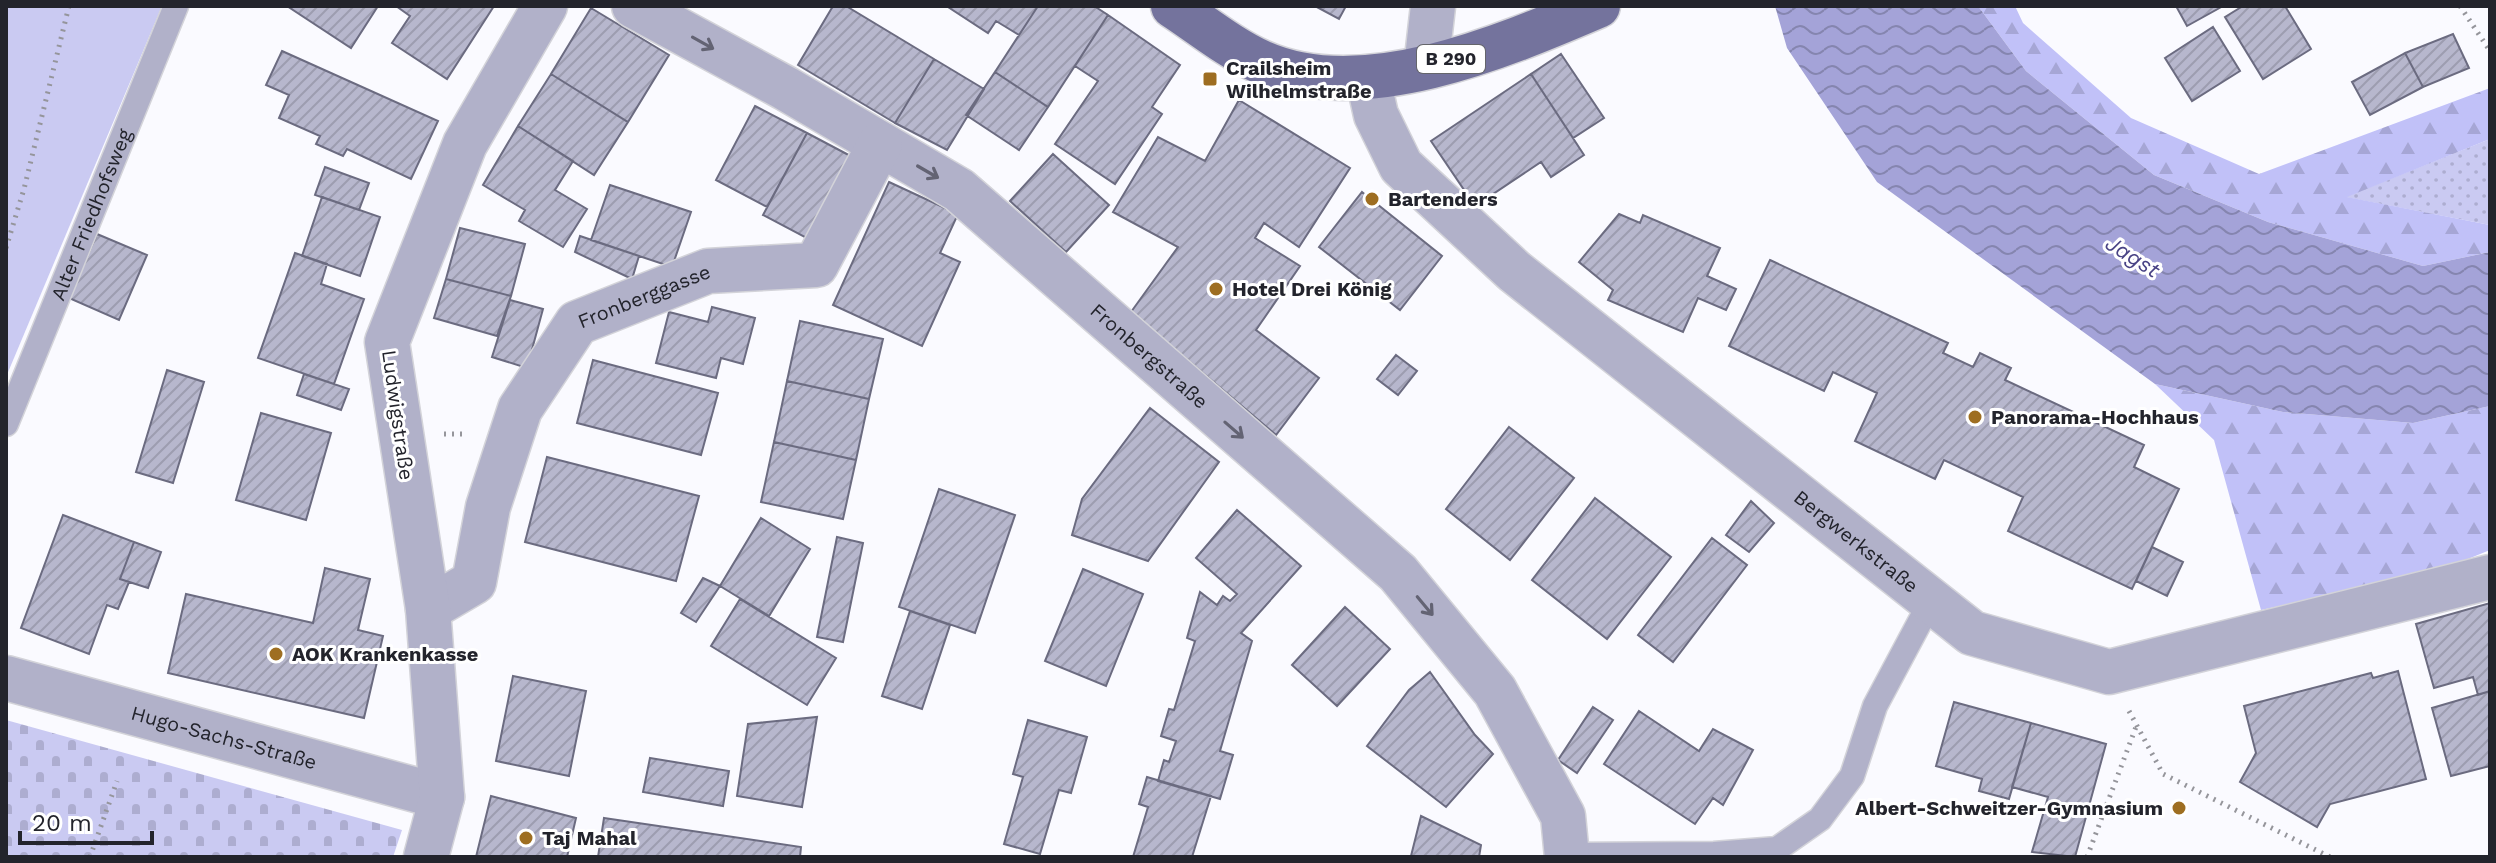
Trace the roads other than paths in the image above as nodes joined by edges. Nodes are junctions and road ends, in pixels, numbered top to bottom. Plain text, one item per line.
1 (176, 6) edge
2 (545, 6) edge
3 (634, 6) edge
4 (1173, 6) edge
5 (1433, 6) edge
6 (1598, 6) edge
7 (1426, 67) junction
8 (1368, 79) junction
9 (880, 144) junction
10 (6, 424) edge
11 (2490, 577) edge
12 (1931, 601) junction
13 (428, 609) junction
14 (6, 678) edge
15 (442, 797) junction
16 (1566, 843) edge
17 (426, 857) edge

1 - 10 lane, Alter Friedhofsweg
2 - 13 street, Ludwigstraße
3 -> 9 street, Fronbergstraße
4 - 8 main road, B 290
5 - 7 street
6 - 7 main road, B 290
7 - 8 main road, B 290
8 - 12 street, Bergwerkstraße
9 - 13 street, Fronberggasse
9 -> 16 street, Fronbergstraße
11 - 12 street, Bergwerkstraße
12 - 16 lane
13 - 15 street, Ludwigstraße
14 - 15 street, Hugo-Sachs-Straße
15 - 17 street, Ludwigstraße

